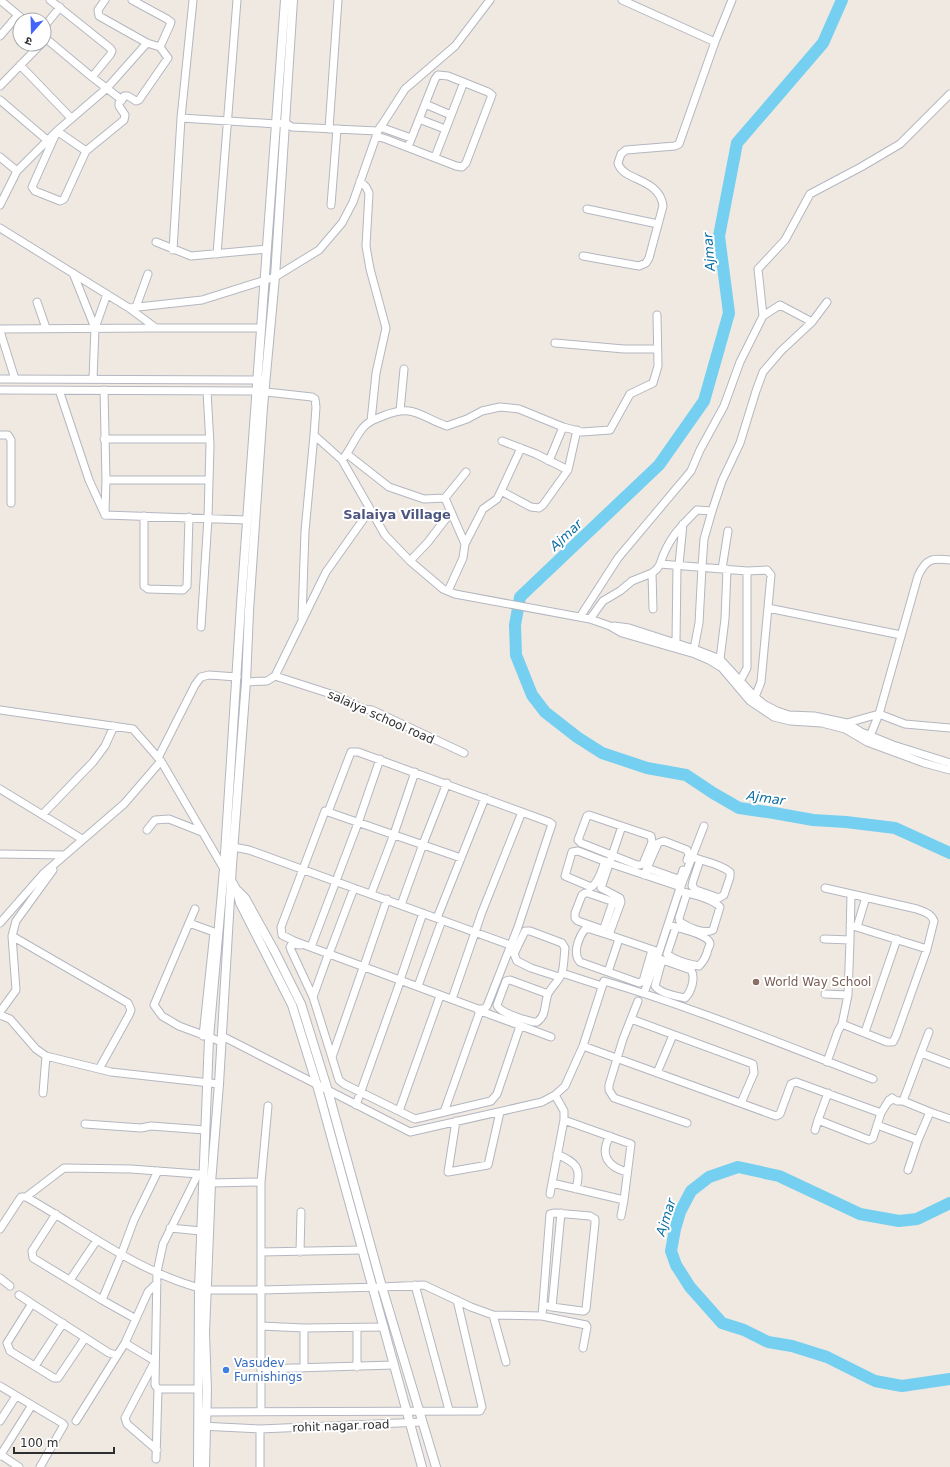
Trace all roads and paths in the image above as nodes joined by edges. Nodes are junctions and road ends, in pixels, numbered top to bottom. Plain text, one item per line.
1 (0, 0) edge
2 (50, 0) edge
3 (106, 0) edge
4 (132, 0) edge
5 (193, 0) edge
6 (236, 0) edge
7 (285, 0) edge
8 (293, 0) edge
9 (338, 0) edge
10 (490, 0) edge
11 (622, 0) edge
12 (732, 0) edge
13 (60, 7) junction
14 (14, 12) edge
15 (52, 17) edge
16 (12, 26) edge
17 (0, 36) edge
18 (715, 42) junction
19 (147, 43) junction
20 (52, 46) edge
21 (160, 47) junction
22 (32, 52) edge
23 (20, 65) junction
24 (92, 77) junction
25 (464, 82) junction
26 (0, 86) edge
27 (107, 88) junction
28 (950, 94) edge
29 (0, 100) edge
30 (122, 100) junction
31 (425, 104) junction
32 (451, 116) junction
33 (71, 118) junction
34 (182, 118) junction
35 (419, 119) junction
36 (227, 122) junction
37 (285, 123) junction
38 (276, 124) junction
39 (329, 129) junction
40 (446, 129) junction
41 (338, 130) junction
42 (57, 131) junction
43 (378, 132) junction
44 (411, 138) junction
45 (47, 140) junction
46 (408, 147) junction
47 (86, 151) junction
48 (0, 157) edge
49 (435, 157) junction
50 (17, 170) junction
51 (360, 181) junction
52 (0, 205) edge
53 (331, 205) dead end
54 (587, 209) dead end
55 (658, 224) junction
56 (0, 228) edge
57 (156, 242) dead end
58 (267, 249) junction
59 (174, 250) junction
60 (217, 254) junction
61 (583, 256) dead end
62 (72, 272) junction
63 (148, 274) dead end
64 (275, 277) junction
65 (265, 280) junction
66 (107, 294) junction
67 (37, 302) dead end
68 (827, 302) dead end
69 (133, 307) junction
70 (657, 315) dead end
71 (763, 316) junction
72 (812, 322) junction
73 (46, 328) junction
74 (94, 328) junction
75 (156, 328) junction
76 (261, 328) junction
77 (0, 330) edge
78 (555, 343) dead end
79 (657, 349) junction
80 (404, 369) dead end
81 (0, 379) edge
82 (15, 379) junction
83 (93, 379) junction
84 (262, 380) junction
85 (0, 390) edge
86 (58, 390) junction
87 (104, 390) junction
88 (207, 391) junction
89 (261, 392) junction
90 (400, 411) junction
91 (371, 421) junction
92 (563, 427) junction
93 (577, 430) junction
94 (0, 435) edge
95 (314, 435) junction
96 (104, 439) junction
97 (209, 439) junction
98 (502, 441) dead end
99 (520, 448) junction
100 (347, 454) junction
101 (342, 460) junction
102 (550, 461) junction
103 (568, 470) junction
104 (466, 472) dead end
105 (106, 480) junction
106 (209, 480) junction
107 (502, 491) junction
108 (445, 498) junction
109 (11, 503) dead end
110 (370, 510) junction
111 (712, 511) junction
112 (451, 512) junction
113 (105, 514) junction
114 (144, 516) junction
115 (189, 517) junction
116 (208, 518) junction
117 (247, 520) junction
118 (683, 524) junction
119 (728, 531) dead end
120 (465, 544) junction
121 (950, 560) edge
122 (410, 561) junction
123 (660, 564) junction
124 (678, 565) junction
125 (702, 567) junction
126 (724, 569) junction
127 (747, 571) junction
128 (652, 573) junction
129 (448, 591) junction
130 (768, 608) junction
131 (653, 609) dead end
132 (580, 617) junction
133 (590, 619) junction
134 (302, 621) junction
135 (610, 626) junction
136 (201, 627) dead end
137 (901, 635) junction
138 (676, 643) junction
139 (694, 648) junction
140 (720, 659) junction
141 (237, 666) junction
142 (247, 667) junction
143 (275, 676) junction
144 (236, 677) junction
145 (740, 681) junction
146 (246, 682) junction
147 (752, 699) junction
148 (0, 710) edge
149 (879, 714) junction
150 (114, 726) junction
151 (846, 726) junction
152 (950, 728) edge
153 (870, 736) junction
154 (464, 753) dead end
155 (380, 759) junction
156 (159, 760) junction
157 (950, 763) edge
158 (950, 770) edge
159 (415, 772) junction
160 (447, 784) junction
161 (0, 789) edge
162 (485, 798) junction
163 (328, 812) junction
164 (522, 812) junction
165 (42, 814) junction
166 (359, 822) junction
167 (622, 826) junction
168 (704, 826) dead end
169 (147, 830) dead end
170 (202, 832) junction
171 (394, 834) junction
172 (82, 839) junction
173 (423, 844) junction
174 (233, 847) junction
175 (0, 854) edge
176 (65, 855) junction
177 (611, 855) junction
178 (692, 857) junction
179 (461, 858) junction
180 (700, 860) junction
181 (607, 862) junction
182 (647, 868) junction
183 (224, 869) junction
184 (53, 870) dead end
185 (302, 870) junction
186 (644, 875) junction
187 (232, 881) junction
188 (336, 881) junction
189 (354, 888) junction
190 (825, 888) dead end
191 (680, 889) junction
192 (237, 891) junction
193 (687, 893) junction
194 (372, 894) junction
195 (851, 894) junction
196 (866, 897) junction
197 (387, 899) junction
198 (617, 903) junction
199 (401, 905) junction
200 (194, 909) dead end
201 (423, 913) junction
202 (440, 919) junction
203 (0, 923) edge
204 (189, 923) junction
205 (672, 926) junction
206 (854, 926) junction
207 (475, 932) junction
208 (609, 935) junction
209 (12, 936) junction
210 (620, 938) junction
211 (824, 939) dead end
212 (897, 939) junction
213 (850, 940) junction
214 (510, 945) junction
215 (311, 947) junction
216 (927, 949) junction
217 (329, 954) junction
218 (658, 955) junction
219 (364, 967) junction
220 (608, 972) junction
221 (560, 975) junction
222 (400, 981) junction
223 (418, 986) junction
224 (602, 986) junction
225 (644, 993) junction
226 (548, 994) junction
227 (825, 994) dead end
228 (848, 995) junction
229 (440, 996) junction
230 (313, 997) junction
231 (452, 999) junction
232 (638, 1001) dead end
233 (480, 1011) junction
234 (0, 1013) edge
235 (631, 1019) junction
236 (842, 1024) junction
237 (520, 1026) junction
238 (865, 1032) junction
239 (929, 1032) dead end
240 (673, 1035) junction
241 (206, 1037) junction
242 (551, 1037) dead end
243 (222, 1039) junction
244 (583, 1046) junction
245 (921, 1053) junction
246 (46, 1056) junction
247 (332, 1057) junction
248 (618, 1059) junction
249 (827, 1062) junction
250 (950, 1064) edge
251 (99, 1069) junction
252 (657, 1073) junction
253 (873, 1079) dead end
254 (208, 1083) junction
255 (219, 1084) junction
256 (316, 1085) junction
257 (328, 1091) junction
258 (361, 1092) junction
259 (43, 1093) dead end
260 (828, 1093) junction
261 (554, 1095) junction
262 (903, 1101) junction
263 (741, 1103) junction
264 (356, 1105) junction
265 (268, 1106) dead end
266 (399, 1111) junction
267 (444, 1112) junction
268 (500, 1112) junction
269 (930, 1112) junction
270 (881, 1113) junction
271 (564, 1120) junction
272 (818, 1120) junction
273 (950, 1120) edge
274 (456, 1121) junction
275 (85, 1124) dead end
276 (687, 1124) dead end
277 (877, 1125) junction
278 (205, 1130) junction
279 (815, 1130) dead end
280 (610, 1136) junction
281 (918, 1140) junction
282 (557, 1154) junction
283 (908, 1170) dead end
284 (158, 1171) junction
285 (627, 1172) junction
286 (200, 1174) junction
287 (212, 1182) junction
288 (261, 1182) junction
289 (552, 1183) junction
290 (576, 1188) junction
291 (550, 1194) dead end
292 (26, 1197) junction
293 (624, 1200) junction
294 (301, 1212) dead end
295 (56, 1214) junction
296 (561, 1214) junction
297 (621, 1216) dead end
298 (170, 1228) junction
299 (0, 1229) edge
300 (201, 1231) junction
301 (97, 1240) junction
302 (362, 1250) junction
303 (261, 1252) junction
304 (300, 1252) junction
305 (121, 1256) junction
306 (157, 1272) junction
307 (0, 1278) edge
308 (70, 1280) junction
309 (157, 1283) junction
310 (415, 1285) junction
311 (10, 1286) dead end
312 (382, 1287) junction
313 (373, 1288) junction
314 (203, 1289) junction
315 (261, 1290) junction
316 (19, 1295) dead end
317 (102, 1300) junction
318 (456, 1300) junction
319 (34, 1305) junction
320 (542, 1306) junction
321 (552, 1307) junction
322 (581, 1310) junction
323 (493, 1315) junction
324 (542, 1316) junction
325 (136, 1319) junction
326 (580, 1320) dead end
327 (63, 1323) junction
328 (261, 1326) junction
329 (384, 1327) junction
330 (304, 1328) junction
331 (357, 1328) junction
332 (85, 1338) junction
333 (125, 1343) junction
334 (583, 1348) dead end
335 (118, 1355) junction
336 (156, 1361) junction
337 (506, 1362) dead end
338 (394, 1365) junction
339 (35, 1366) junction
340 (357, 1367) junction
341 (304, 1368) junction
342 (261, 1369) junction
343 (0, 1386) edge
344 (158, 1390) junction
345 (198, 1390) junction
346 (16, 1396) junction
347 (32, 1405) junction
348 (407, 1410) junction
349 (418, 1410) junction
350 (449, 1410) junction
351 (261, 1411) junction
352 (202, 1412) junction
353 (0, 1421) edge
354 (76, 1421) dead end
355 (422, 1422) junction
356 (410, 1423) junction
357 (202, 1426) junction
358 (260, 1429) junction
359 (157, 1450) junction
360 (0, 1456) edge
361 (156, 1459) dead end
362 (19, 1467) edge
363 (40, 1467) edge
364 (198, 1467) edge
365 (205, 1467) edge
366 (260, 1467) edge
367 (422, 1467) edge
368 (436, 1467) edge

1 - 14 street
2 - 13 street
3 - 19 street
4 - 21 street
5 - 34 street
6 - 36 street
7 - 38 street
8 - 37 street
9 - 39 street
10 - 43 street
11 - 18 street
12 - 18 street
13 - 15 street
13 - 24 street
16 - 17 street
18 - 55 street
19 - 21 street
19 - 27 street
20 - 24 street
21 - 30 street
22 - 23 street
23 - 26 street
23 - 33 street
24 - 27 street
25 - 31 street
25 - 32 street
25 - 49 street
27 - 30 street
27 - 33 street
28 - 71 street
29 - 45 street
30 - 47 street
31 - 32 street
31 - 35 street
32 - 40 street
33 - 42 street
34 - 36 street
34 - 59 street
35 - 40 street
35 - 44 street
36 - 38 street
36 - 60 street
37 - 38 street
37 - 39 street
37 - 64 street
38 - 58 street
39 - 41 street
40 - 49 street
41 - 43 street
41 - 53 street
42 - 45 street
42 - 47 street
42 - 47 street
43 - 44 street
43 - 46 street
43 - 51 street
44 - 46 street
45 - 50 street
46 - 49 street
48 - 50 street
50 - 52 street
51 - 64 street
51 - 91 street
54 - 55 street
55 - 61 street
56 - 62 street
57 - 59 street
58 - 60 street
58 - 65 street
59 - 60 street
62 - 66 street
62 - 74 street
63 - 69 street
64 - 65 street
64 - 84 street
65 - 69 street
65 - 76 street
66 - 69 street
66 - 74 street
67 - 73 street
68 - 72 street
69 - 75 street
70 - 79 street
71 - 72 street
71 - 132 street
72 - 111 street
73 - 74 street
73 - 77 street
74 - 75 street
74 - 83 street
75 - 76 street
76 - 84 street
77 - 82 street
78 - 79 street
79 - 93 street
80 - 90 street
81 - 82 street
82 - 83 street
83 - 84 street
84 - 89 street
85 - 86 street
86 - 87 street
86 - 113 street
87 - 88 street
87 - 96 street
88 - 89 street
88 - 97 street
89 - 95 street
89 - 117 street
89 - 142 street
90 - 91 street
90 - 92 street
91 - 100 street
92 - 93 street
92 - 102 street
93 - 103 street
94 - 109 street
95 - 101 street
95 - 134 street
96 - 97 street
96 - 105 street
97 - 106 street
98 - 99 street
99 - 102 street
99 - 107 street
100 - 101 street
100 - 108 street
101 - 110 street
102 - 103 street
103 - 107 street
104 - 108 street
105 - 106 street
105 - 113 street
106 - 116 street
107 - 120 street
108 - 112 street
110 - 122 street
110 - 134 street
111 - 118 street
111 - 125 street
112 - 120 street
112 - 122 street
113 - 114 street
114 - 115 street
114 - 115 street
115 - 116 street
116 - 117 street
116 - 136 street
117 - 141 street
118 - 123 street
118 - 124 street
119 - 126 street
120 - 129 street
121 - 137 street
122 - 129 street
123 - 124 street
123 - 128 street
124 - 125 street
124 - 138 street
125 - 126 street
125 - 139 street
126 - 127 street
126 - 140 street
127 - 130 street
127 - 145 street
128 - 131 street
128 - 133 street
129 - 132 street
130 - 137 street
130 - 147 street
132 - 133 street
133 - 135 street
134 - 143 street
135 - 138 street
135 - 147 street
137 - 149 street
138 - 139 street
139 - 140 street
140 - 145 street
141 - 142 street
141 - 144 street
142 - 146 street
143 - 146 street
143 - 154 street, salaiya school road
144 - 156 street
144 - 183 street
145 - 147 street
146 - 174 street
147 - 151 street
148 - 150 street
149 - 151 street
149 - 152 street
149 - 153 street
150 - 156 street
150 - 165 street
151 - 153 street
151 - 158 street
153 - 157 street
155 - 159 street
155 - 163 street
155 - 166 street
156 - 170 street
156 - 172 street
159 - 160 street
159 - 171 street
160 - 162 street
160 - 173 street
161 - 165 street
162 - 164 street
162 - 179 street
163 - 166 street
163 - 185 street
164 - 207 street
164 - 214 street
165 - 172 street
166 - 171 street
166 - 188 street
167 - 177 street
167 - 177 street
167 - 177 street
168 - 178 street
169 - 170 street
170 - 183 street
171 - 173 street
171 - 194 street
172 - 176 street
173 - 179 street
173 - 199 street
174 - 185 street
174 - 187 street
175 - 176 street
176 - 203 street
177 - 181 street
178 - 180 street
178 - 191 street
179 - 202 street
180 - 180 street
181 - 181 street
181 - 186 street
181 - 198 street
182 - 182 street
182 - 186 street
183 - 187 street
183 - 241 street
184 - 209 street
185 - 188 street
185 - 215 street
186 - 191 street
187 - 192 street
187 - 243 street
188 - 189 street
188 - 215 street
189 - 194 street
189 - 217 street
190 - 195 street
191 - 193 street
191 - 205 street
192 - 256 street
192 - 257 street
193 - 193 street
194 - 197 street
195 - 196 street
195 - 206 street
196 - 206 street
196 - 216 street
197 - 199 street
197 - 219 street
198 - 198 street
198 - 208 street
199 - 201 street
200 - 204 street
201 - 202 street
201 - 222 street
202 - 207 street
202 - 223 street
204 - 241 street
204 - 241 street
205 - 205 street
205 - 218 street
206 - 212 street
206 - 213 street
207 - 214 street
207 - 231 street
208 - 210 street
208 - 220 street
209 - 234 street
209 - 251 street
210 - 218 street
210 - 220 street
211 - 213 street
212 - 216 street
212 - 238 street
213 - 228 street
214 - 231 street
215 - 217 street
216 - 238 street
217 - 219 street
217 - 230 street
217 - 230 street
218 - 218 street
218 - 220 street
218 - 225 street
219 - 222 street
219 - 247 street
221 - 221 street
221 - 224 street
221 - 226 street
222 - 223 street
222 - 229 street
222 - 258 street
223 - 231 street
224 - 225 street
224 - 244 street
225 - 249 street
226 - 226 street
227 - 228 street
228 - 236 street
229 - 233 street
229 - 266 street
230 - 247 street
232 - 235 street
233 - 237 street
233 - 267 street
234 - 246 street
235 - 240 street
235 - 248 street
236 - 238 street
236 - 249 street
237 - 242 street
237 - 267 street
239 - 245 street
240 - 252 street
240 - 263 street
241 - 243 street
241 - 254 street
243 - 255 street
243 - 256 street
244 - 248 street
244 - 261 street
245 - 250 street
245 - 262 street
246 - 251 street
246 - 259 street
247 - 258 street
248 - 252 street
248 - 276 street
249 - 253 street
251 - 254 street
252 - 263 street
254 - 255 street
254 - 278 street
255 - 287 street
256 - 257 street
256 - 302 street
257 - 264 street
257 - 312 street
258 - 264 street
258 - 266 street
260 - 263 street
260 - 270 street
260 - 272 street
261 - 268 street
261 - 271 street
262 - 269 street
262 - 270 street
264 - 274 street
265 - 288 street
266 - 267 street
268 - 274 street
268 - 274 street
269 - 273 street
269 - 281 street
270 - 277 street
271 - 280 street
271 - 282 street
272 - 277 street
272 - 279 street
275 - 278 street
277 - 281 street
278 - 286 street
280 - 285 street
280 - 285 street
281 - 283 street
282 - 289 street
282 - 290 street
284 - 286 street
284 - 292 street
284 - 305 street
285 - 293 street
286 - 298 street
286 - 300 street
287 - 288 street
287 - 314 street
288 - 303 street
289 - 290 street
289 - 291 street
290 - 293 street
292 - 295 street
292 - 299 street
293 - 297 street
294 - 304 street
295 - 301 street
295 - 308 street
296 - 320 street
296 - 321 street
296 - 322 street
298 - 300 street
298 - 306 street
300 - 314 street
301 - 305 street
301 - 308 street
302 - 304 street
302 - 313 street
303 - 304 street
303 - 315 street
305 - 306 street
305 - 317 street
306 - 309 street
306 - 314 street
307 - 311 street
308 - 317 street
309 - 325 street
309 - 336 street
310 - 312 street
310 - 318 street
310 - 350 street
312 - 313 street
312 - 349 street
313 - 315 street
313 - 329 street
314 - 315 street
314 - 345 street
314 - 352 street
315 - 328 street
316 - 319 street
317 - 325 street
318 - 323 street
318 - 350 street
319 - 327 street
319 - 339 street
320 - 321 street
320 - 324 street
321 - 322 street
322 - 326 street
323 - 324 street
323 - 337 street
324 - 334 street
325 - 333 street
327 - 332 street
327 - 339 street
328 - 330 street
328 - 342 street
329 - 331 street
329 - 338 street
330 - 331 street
330 - 341 street
331 - 340 street
332 - 335 street
332 - 339 street
333 - 335 street
333 - 336 street
335 - 354 street
336 - 344 street
336 - 359 street
338 - 340 street
338 - 348 street
340 - 341 street
341 - 342 street
342 - 351 street
343 - 346 street
344 - 345 street
344 - 359 street
345 - 352 street
346 - 347 street
346 - 353 street
347 - 360 street
347 - 363 street
348 - 349 street
348 - 351 street
348 - 356 street
349 - 350 street
349 - 355 street
351 - 352 street
352 - 357 street
355 - 356 street, rohit nagar road
355 - 368 street
356 - 358 street, rohit nagar road
356 - 367 street
357 - 358 street, rohit nagar road
357 - 364 street
357 - 365 street
358 - 366 street
359 - 361 street
360 - 362 street

